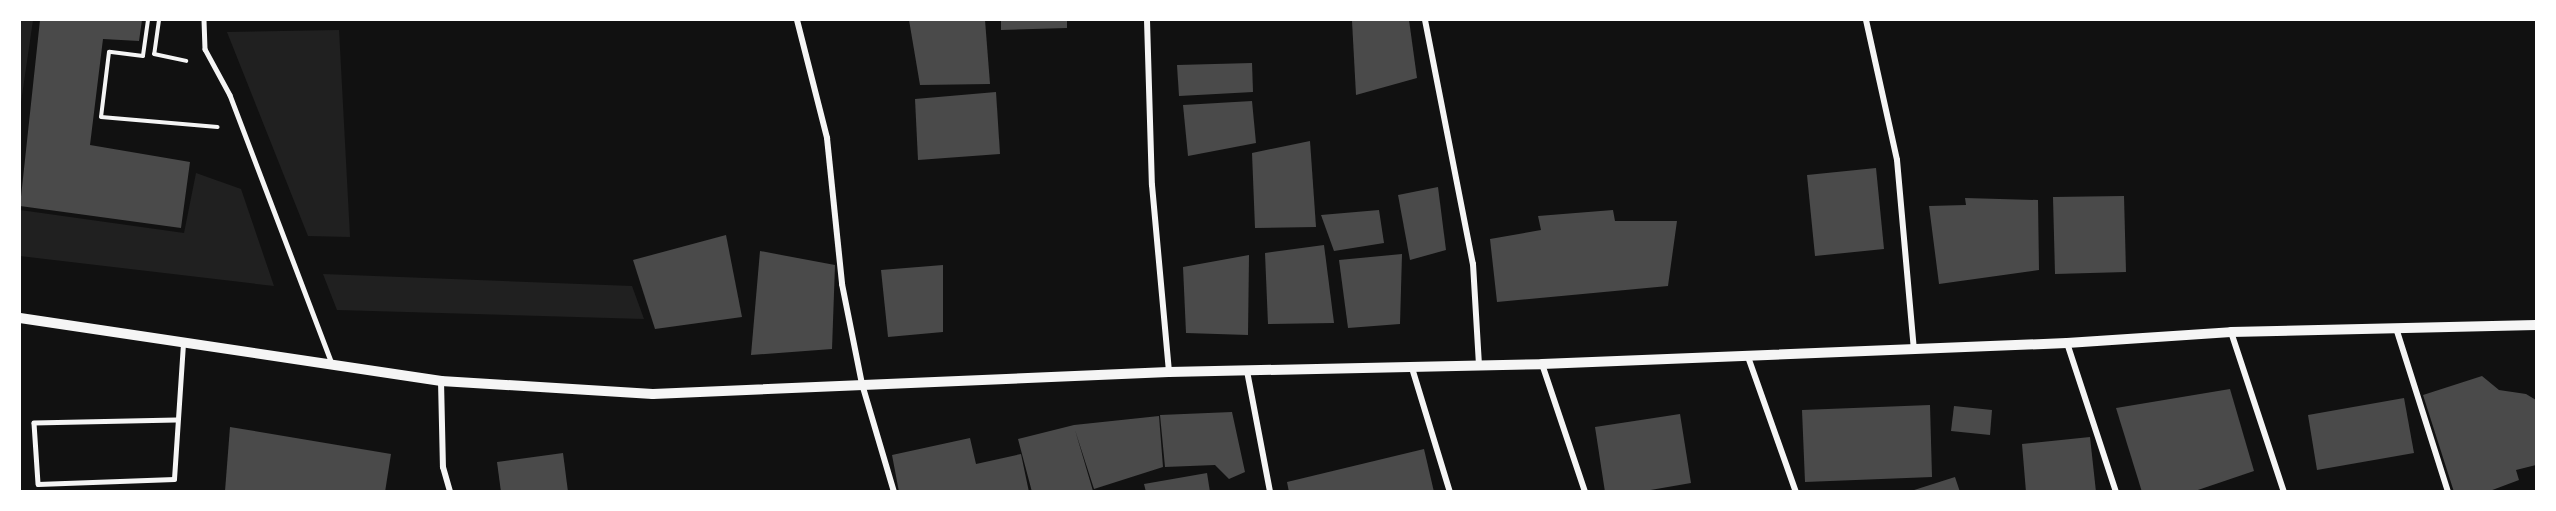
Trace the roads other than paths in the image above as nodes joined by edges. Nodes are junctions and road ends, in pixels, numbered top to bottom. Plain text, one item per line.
1 (204, 20) edge
2 (797, 20) edge
3 (1147, 20) edge
4 (1425, 20) edge
5 (1866, 20) edge
6 (20, 318) edge
7 (2536, 325) edge
8 (2396, 328) junction
9 (2230, 332) junction
10 (183, 341) junction
11 (2067, 343) junction
12 (1914, 350) junction
13 (1747, 353) junction
14 (332, 364) junction
15 (1542, 364) junction
16 (1479, 365) junction
17 (1412, 368) junction
18 (1247, 371) junction
19 (1169, 372) junction
20 (441, 381) junction
21 (862, 384) junction
22 (176, 420) junction
23 (450, 492) edge
24 (894, 492) edge
25 (1270, 492) edge
26 (1450, 492) edge
27 (1585, 492) edge
28 (1796, 492) edge
29 (2116, 492) edge
30 (2284, 492) edge
31 (2448, 492) edge

1 - 14 lane
2 - 21 street
3 - 19 street
4 - 16 street
5 - 12 street
6 - 10 street
7 - 8 street
8 - 9 street
8 - 31 street
9 - 11 street
9 - 30 street
10 - 14 street
10 - 22 lane
11 - 12 street
11 - 29 street
12 - 13 street
13 - 15 street
13 - 28 street
14 - 20 street
15 - 16 street
15 - 27 street
16 - 17 street
17 - 18 street
17 - 26 street
18 - 19 street
18 - 25 street
19 - 21 street
20 - 21 street
20 - 23 street
21 - 24 street
22 - 22 lane

